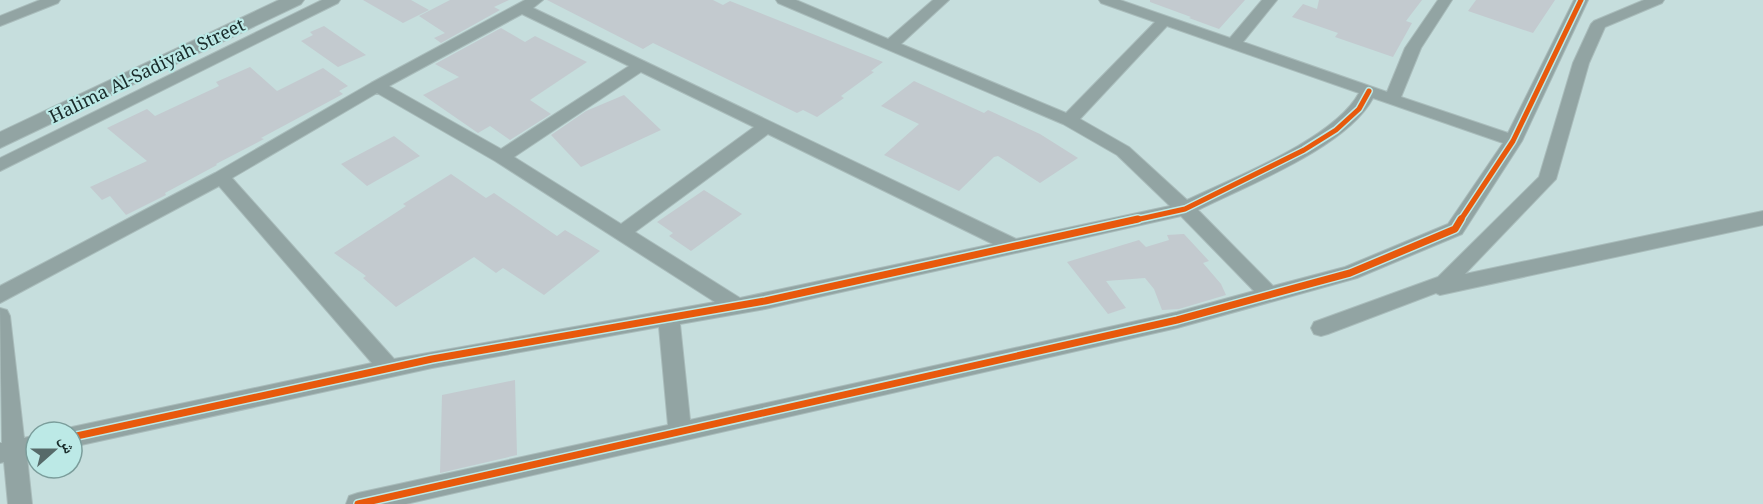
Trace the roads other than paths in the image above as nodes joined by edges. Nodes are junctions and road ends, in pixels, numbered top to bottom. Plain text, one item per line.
1 (20, 0) edge
2 (53, 0) edge
3 (294, 0) edge
4 (333, 0) edge
5 (783, 0) edge
6 (942, 0) edge
7 (1106, 0) edge
8 (1270, 0) edge
9 (1445, 0) edge
10 (1581, 0) edge
11 (1657, 0) edge
12 (529, 4) edge
13 (0, 8) edge
14 (1165, 20) junction
15 (0, 21) edge
16 (1233, 44) junction
17 (890, 45) junction
18 (640, 65) junction
19 (377, 86) junction
20 (1369, 91) junction
21 (1392, 99) junction
22 (1070, 120) junction
23 (766, 126) junction
24 (0, 141) edge
25 (1513, 141) junction
26 (501, 157) junction
27 (0, 165) edge
28 (221, 177) junction
29 (1185, 209) junction
30 (1762, 215) edge
31 (621, 232) junction
32 (1014, 246) junction
33 (1423, 291) junction
34 (0, 295) edge
35 (1269, 296) junction
36 (737, 306) junction
37 (0, 316) edge
38 (669, 318) junction
39 (1321, 328) dead end
40 (389, 368) junction
41 (680, 432) junction
42 (84, 434) edge
43 (17, 449) edge
44 (20, 504) edge
45 (358, 504) edge

1 - 13 street
2 - 15 street
3 - 24 street, Halima Al-Sadiyah Street
4 - 27 street
5 - 17 street
6 - 17 street
7 - 14 street
8 - 16 street
9 - 21 street
10 - 25 street
11 - 33 street
12 - 18 street
12 - 19 street
14 - 16 street
14 - 22 street
16 - 20 street
17 - 22 street
18 - 23 street
18 - 26 street
19 - 26 street
19 - 28 street
20 - 21 street
20 - 29 street
21 - 25 street
22 - 29 street
23 - 31 street
23 - 32 street
25 - 35 street
26 - 31 street
28 - 34 street
28 - 40 street
29 - 32 street
29 - 35 street
30 - 33 street
31 - 36 street
32 - 36 street
33 - 39 street
35 - 41 street
36 - 38 street
37 - 43 street
38 - 40 street
38 - 41 street
40 - 42 street
41 - 45 street
43 - 44 street

